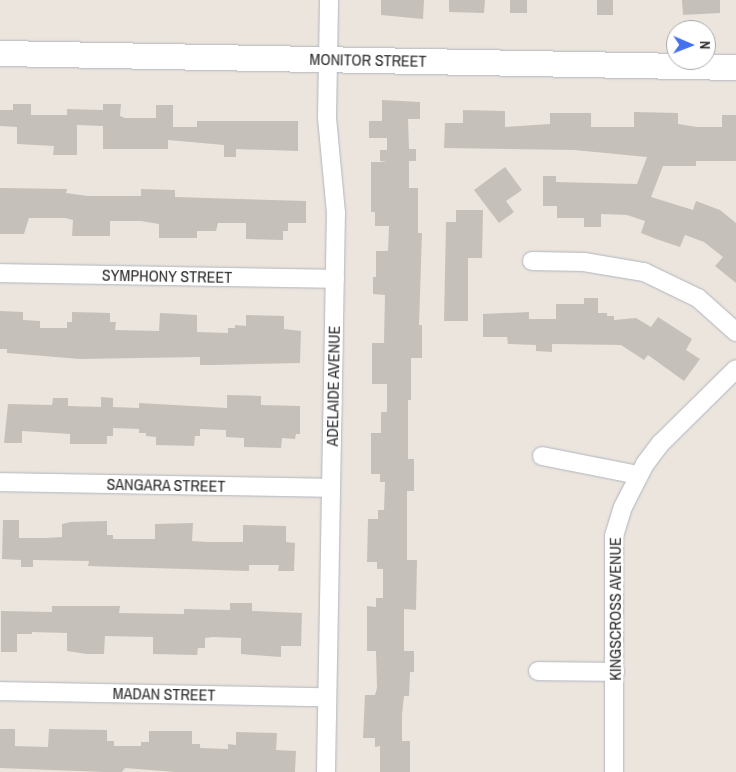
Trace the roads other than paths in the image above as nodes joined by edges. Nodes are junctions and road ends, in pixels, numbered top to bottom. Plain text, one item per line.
1 (329, 0) edge
2 (0, 53) edge
3 (328, 59) junction
4 (736, 67) edge
5 (532, 261) dead end
6 (0, 273) edge
7 (335, 279) junction
8 (736, 332) edge
9 (736, 369) edge
10 (542, 456) dead end
11 (638, 475) junction
12 (0, 482) edge
13 (331, 488) junction
14 (538, 671) dead end
15 (614, 672) junction
16 (0, 691) edge
17 (327, 697) junction
18 (326, 772) edge
19 (614, 772) edge

1 - 3 street, ADELAIDE AVENUE
2 - 3 street, MONITOR STREET
3 - 4 street, MONITOR STREET
3 - 7 street, ADELAIDE AVENUE
5 - 8 street
6 - 7 street, SYMPHONY STREET
7 - 13 street, ADELAIDE AVENUE
9 - 11 street, KINGSCROSS AVENUE
10 - 11 street
11 - 15 street, KINGSCROSS AVENUE
12 - 13 street, SANGARA STREET
13 - 17 street, ADELAIDE AVENUE
14 - 15 street
15 - 19 street, KINGSCROSS AVENUE
16 - 17 street, MADAN STREET
17 - 18 street, ADELAIDE AVENUE

